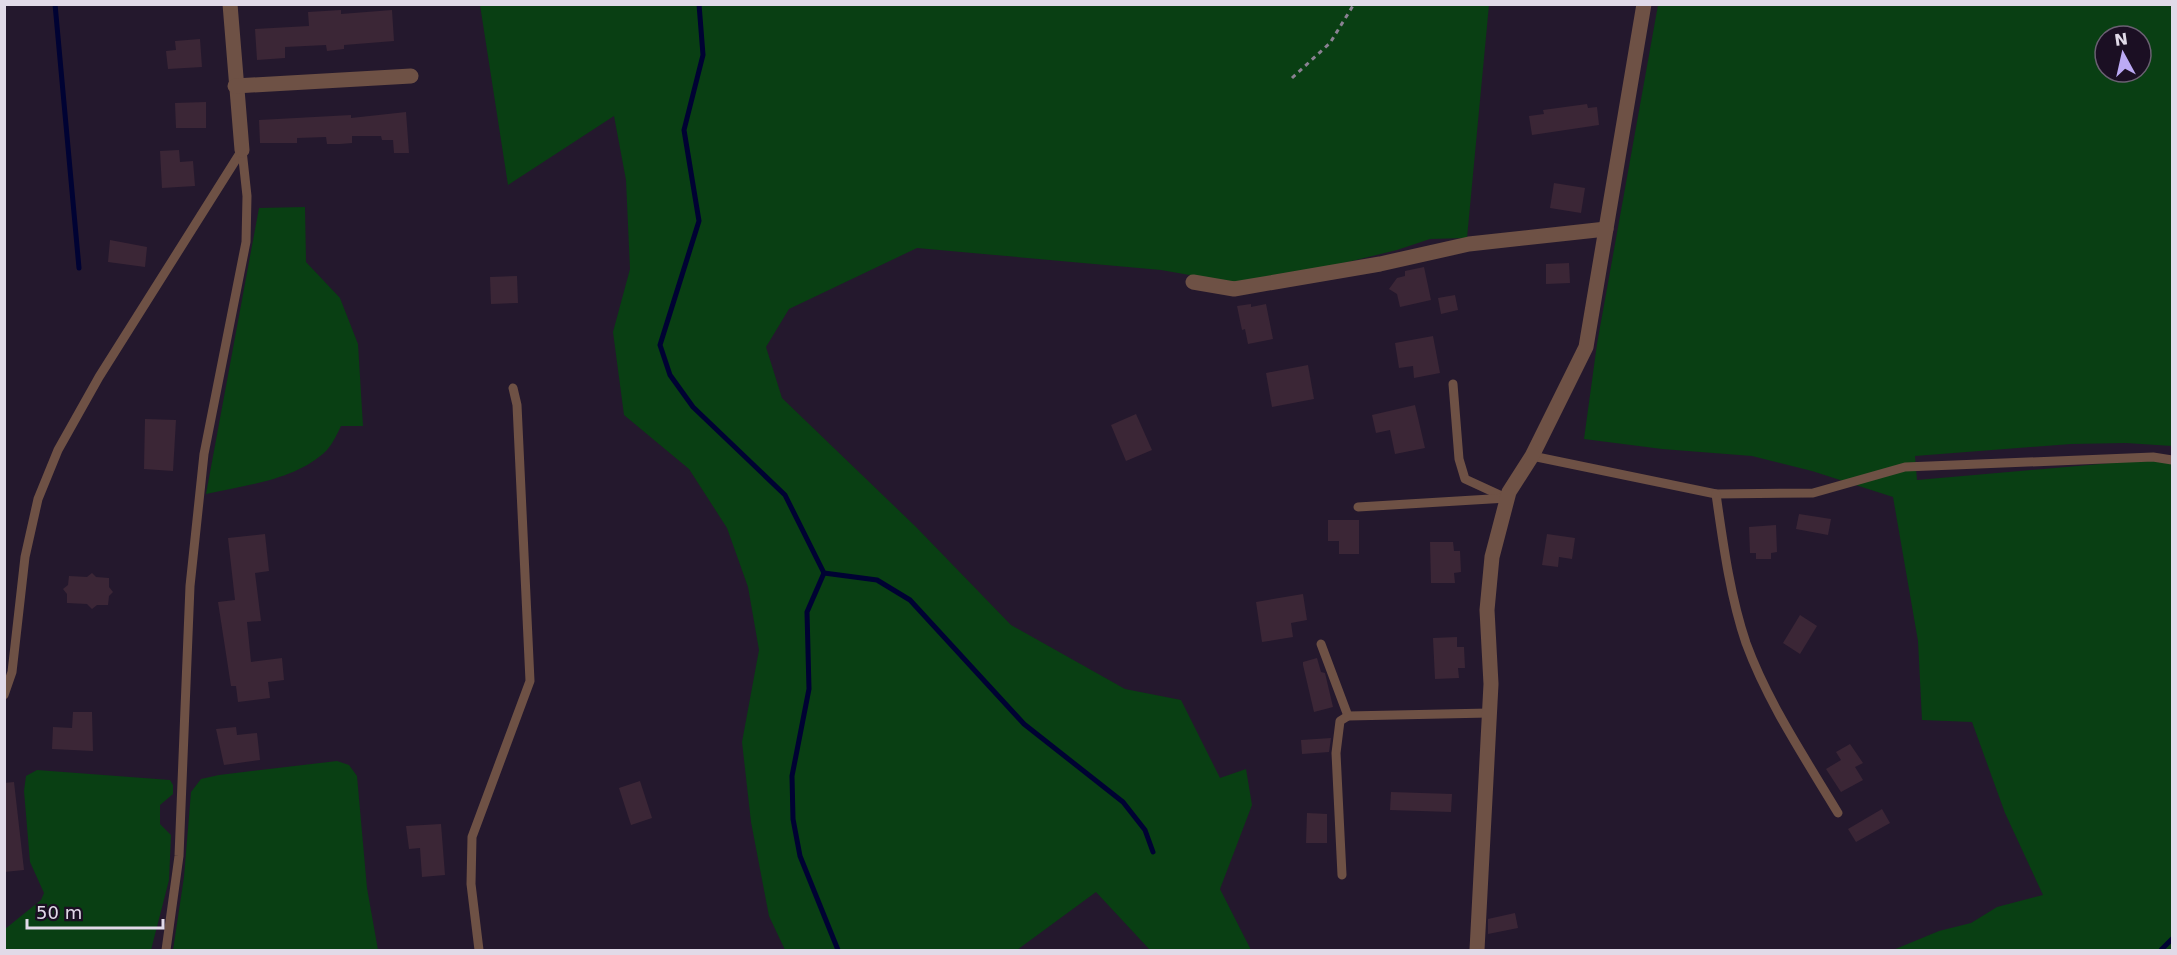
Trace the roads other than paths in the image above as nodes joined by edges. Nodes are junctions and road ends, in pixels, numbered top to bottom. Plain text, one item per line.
1 (231, 4) edge
2 (1644, 4) edge
3 (411, 76) dead end
4 (235, 86) junction
5 (242, 150) junction
6 (1606, 228) junction
7 (1193, 282) dead end
8 (1453, 384) dead end
9 (513, 388) dead end
10 (1532, 456) junction
11 (2172, 460) edge
12 (1716, 494) junction
13 (1507, 498) junction
14 (1358, 507) dead end
15 (1321, 644) dead end
16 (4, 695) edge
17 (1489, 712) junction
18 (1348, 716) junction
19 (1838, 813) dead end
20 (1342, 874) dead end
21 (166, 951) edge
22 (479, 951) edge
23 (1477, 951) edge

1 - 4 street
2 - 6 street
3 - 4 street
4 - 5 street
5 - 16 lane
5 - 21 lane
6 - 7 street
6 - 10 street
8 - 13 lane
9 - 22 lane
10 - 12 lane
10 - 13 street
11 - 12 lane
12 - 19 lane
13 - 14 lane
13 - 17 street
15 - 18 lane
17 - 18 lane
17 - 23 street
18 - 20 lane

